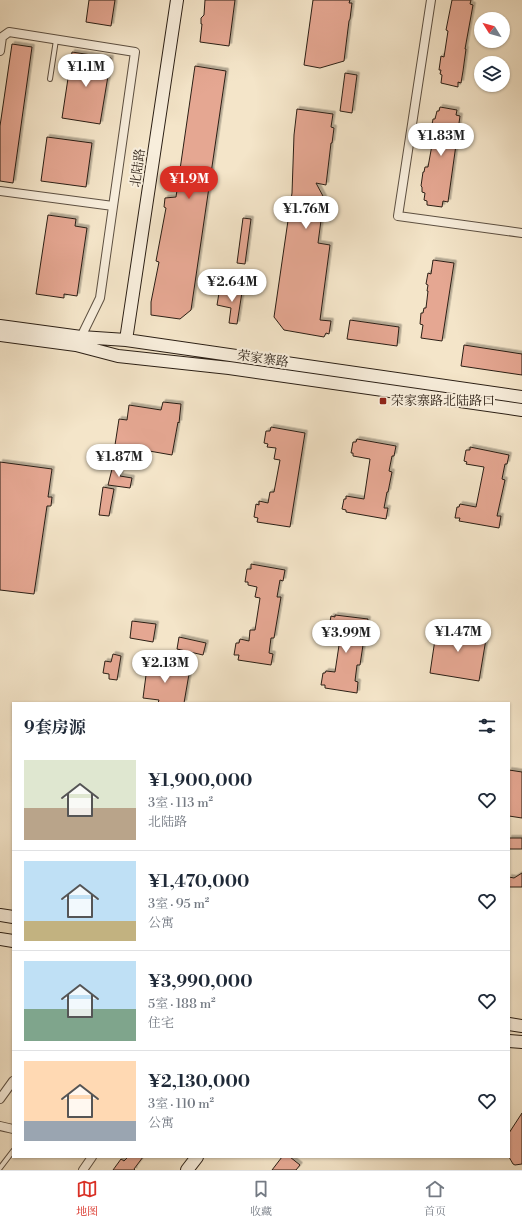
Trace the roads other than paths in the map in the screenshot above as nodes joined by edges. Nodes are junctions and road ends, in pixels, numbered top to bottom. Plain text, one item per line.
1 (177, 0) edge
2 (431, 0) edge
3 (56, 40) junction
4 (0, 50) edge
5 (50, 79) dead end
6 (0, 191) edge
7 (113, 206) junction
8 (522, 233) edge
9 (0, 326) edge
10 (0, 335) edge
11 (81, 337) junction
12 (126, 340) junction
13 (522, 397) edge
14 (522, 410) edge
15 (0, 915) edge
16 (12, 917) edge
17 (0, 939) edge
18 (12, 941) edge
19 (510, 1024) edge
20 (522, 1026) edge
21 (510, 1041) edge
22 (522, 1042) edge
23 (12, 1082) edge
24 (0, 1098) edge
25 (0, 1126) edge
26 (12, 1128) edge
27 (12, 1152) edge
28 (91, 1158) edge
29 (196, 1158) edge
30 (0, 1168) edge
31 (83, 1170) edge
32 (187, 1170) edge

1 - 12 street, 北陆路
2 - 8 street
3 - 4 street
3 - 5 lane
3 - 7 street
6 - 7 street
7 - 11 street
9 - 11 street, 荣家寨路
10 - 14 street, 荣家寨路
11 - 12 street, 荣家寨路
12 - 13 street, 荣家寨路
15 - 16 street
17 - 18 street
19 - 20 street
21 - 22 street
23 - 24 street
25 - 26 street
27 - 30 lane
28 - 31 street
29 - 32 street

